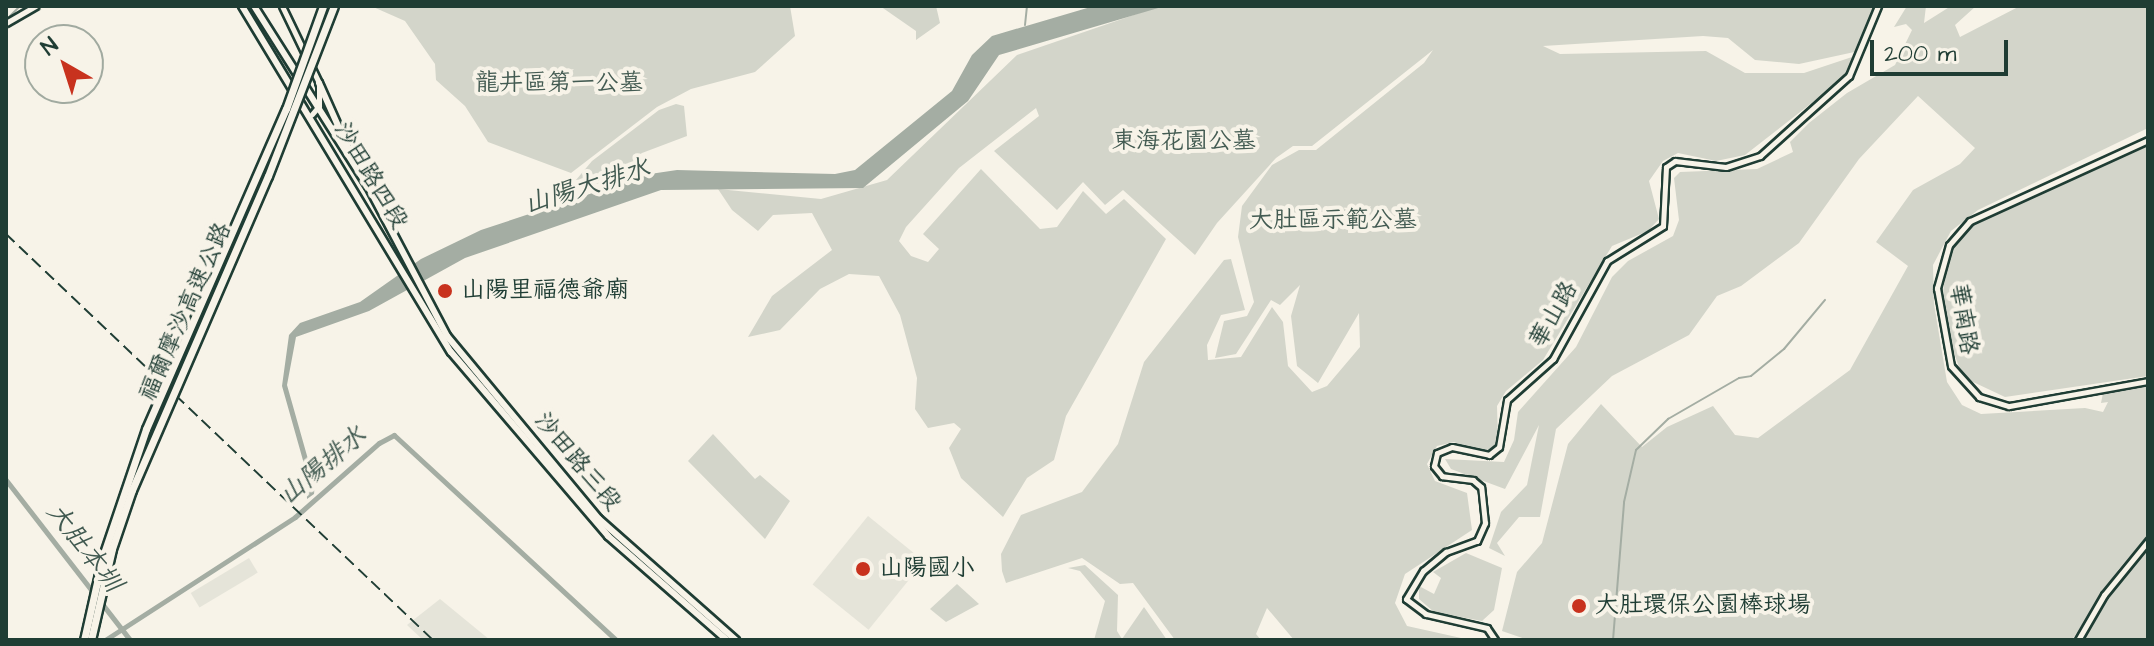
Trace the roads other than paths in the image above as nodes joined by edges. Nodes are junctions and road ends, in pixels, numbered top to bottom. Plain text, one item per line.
1 (35, 6) edge
2 (242, 6) edge
3 (254, 6) edge
4 (282, 6) edge
5 (323, 6) edge
6 (334, 6) edge
7 (1878, 6) edge
8 (6, 23) edge
9 (319, 83) junction
10 (319, 106) junction
11 (312, 114) junction
12 (2148, 140) edge
13 (349, 154) junction
14 (416, 284) junction
15 (2148, 381) edge
16 (2148, 541) edge
17 (660, 577) junction
18 (84, 640) edge
19 (91, 640) edge
20 (727, 640) edge
21 (736, 640) edge
22 (1495, 640) edge
23 (2078, 640) edge

1 - 8 street
2 - 11 main road
3 - 10 main road
4 - 9 street, 沙田路四段
5 - 18 highway, 福爾摩沙高速公路, bridge
6 - 19 highway, 福爾摩沙高速公路, bridge
7 - 22 street, 華山路
9 - 10 street, 沙田路四段
9 - 13 main road
10 - 11 street, 沙田路四段
10 - 13 main road, 沙田路四段
11 - 14 main road, 沙田路四段
12 - 15 street, 華南路
13 - 14 main road, 沙田路四段
14 - 17 main road, 沙田路三段
16 - 23 street
17 - 20 main road, 沙田路三段
17 - 21 main road, 沙田路三段

